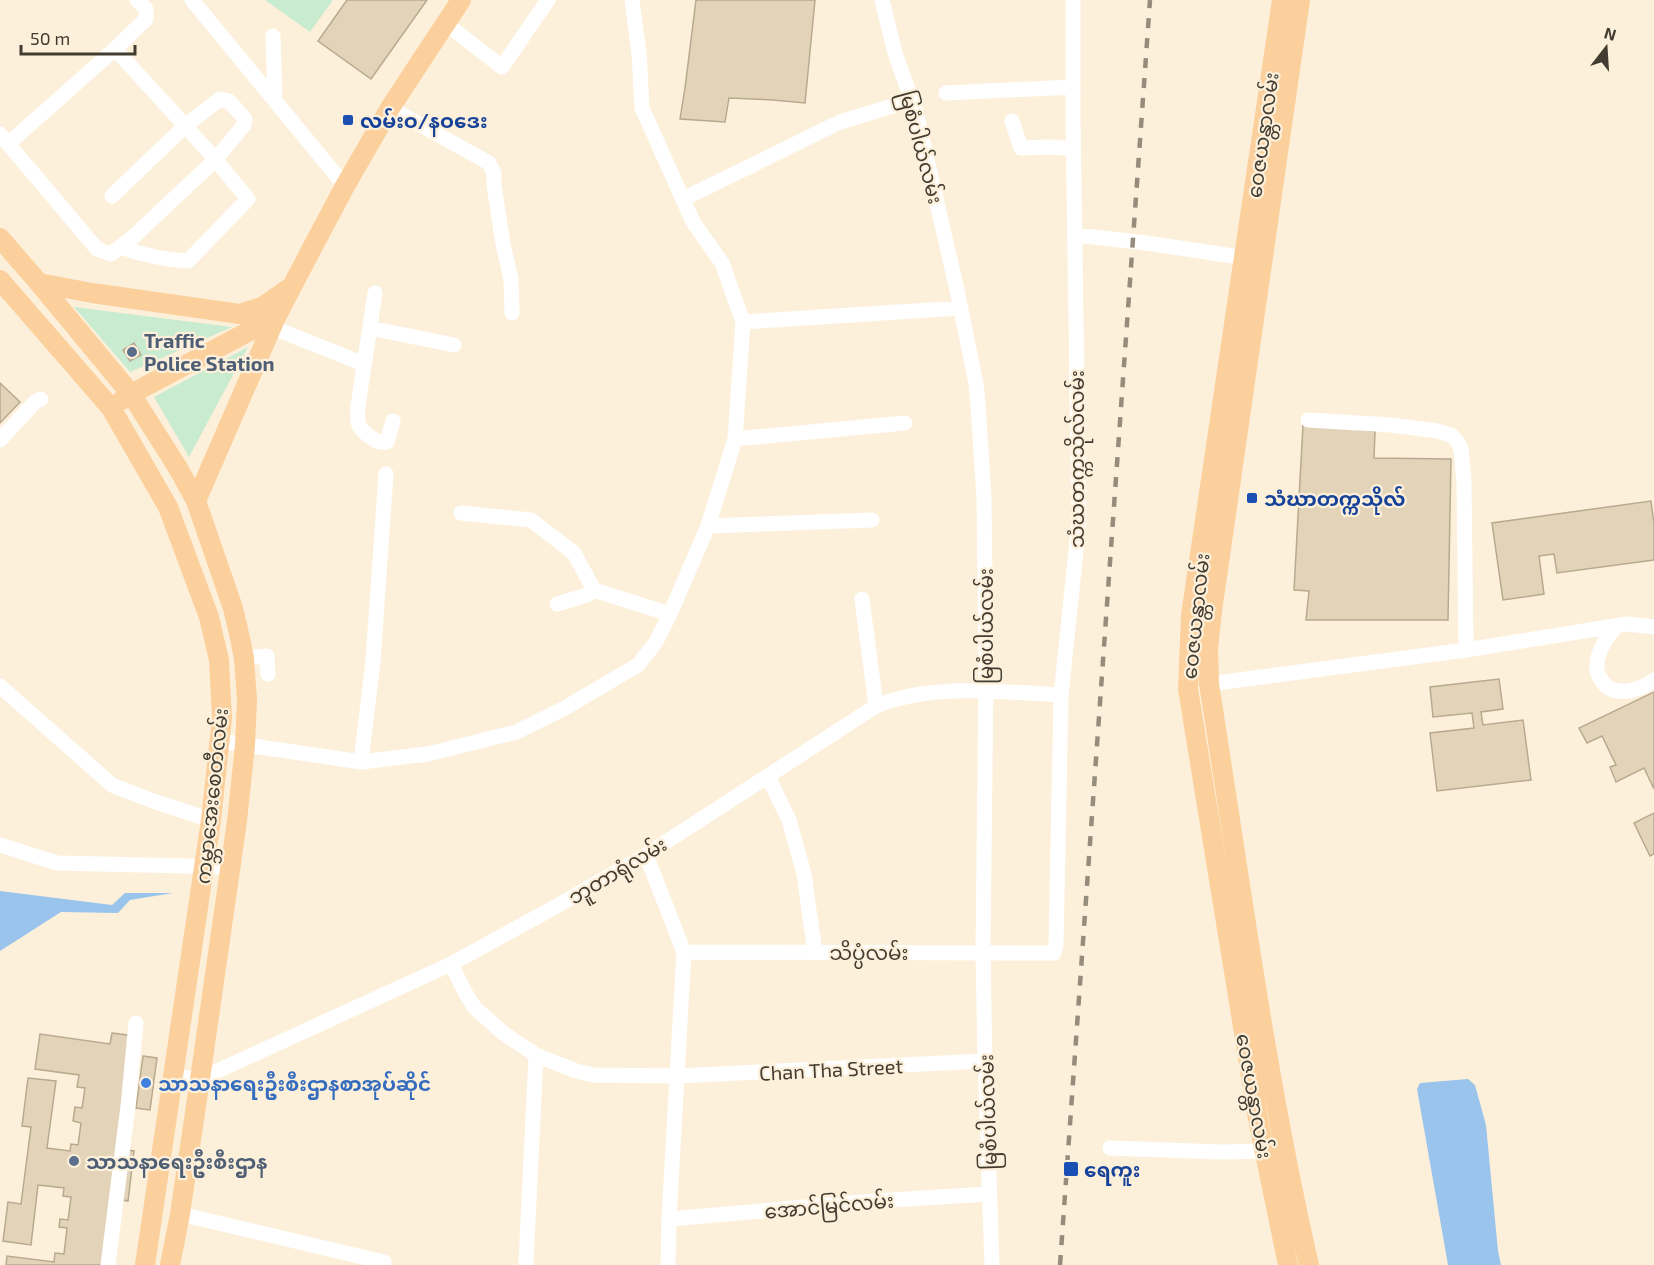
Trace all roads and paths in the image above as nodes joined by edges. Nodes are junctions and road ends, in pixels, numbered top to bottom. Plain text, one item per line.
1 (137, 0) edge
2 (192, 0) edge
3 (461, 0) edge
4 (548, 0) edge
5 (632, 0) edge
6 (882, 0) edge
7 (1073, 0) edge
8 (1282, 0) edge
9 (1300, 0) edge
10 (445, 23) junction
11 (273, 36) dead end
12 (115, 49) junction
13 (1073, 87) junction
14 (946, 93) dead end
15 (912, 100) junction
16 (275, 101) junction
17 (390, 108) junction
18 (1012, 121) dead end
19 (185, 126) junction
20 (2, 138) edge
21 (1073, 149) junction
22 (215, 160) junction
23 (345, 186) junction
24 (112, 196) dead end
25 (683, 199) junction
26 (1075, 235) junction
27 (0, 238) edge
28 (120, 247) junction
29 (1253, 259) junction
30 (0, 280) edge
31 (39, 283) junction
32 (291, 287) junction
33 (375, 293) dead end
34 (961, 308) junction
35 (512, 313) dead end
36 (273, 322) junction
37 (743, 322) junction
38 (370, 328) junction
39 (454, 345) dead end
40 (364, 364) junction
41 (131, 394) junction
42 (41, 399) dead end
43 (111, 408) junction
44 (1308, 420) dead end
45 (393, 421) dead end
46 (905, 423) dead end
47 (735, 439) junction
48 (0, 440) edge
49 (386, 474) dead end
50 (196, 501) junction
51 (461, 513) dead end
52 (872, 520) dead end
53 (708, 526) junction
54 (594, 590) junction
55 (862, 599) dead end
56 (558, 604) dead end
57 (670, 614) junction
58 (1616, 626) junction
59 (1654, 627) edge
60 (1466, 650) junction
61 (244, 658) junction
62 (268, 674) dead end
63 (1654, 680) edge
64 (1209, 684) junction
65 (0, 686) edge
66 (986, 692) junction
67 (1061, 695) junction
68 (876, 706) junction
69 (220, 741) junction
70 (245, 746) junction
71 (361, 762) junction
72 (768, 777) junction
73 (211, 820) junction
74 (0, 845) edge
75 (646, 855) junction
76 (205, 865) junction
77 (230, 867) junction
78 (684, 952) junction
79 (815, 952) junction
80 (983, 952) junction
81 (1054, 953) joint
82 (451, 964) junction
83 (136, 1023) dead end
84 (536, 1055) junction
85 (985, 1062) junction
86 (677, 1076) junction
87 (173, 1077) junction
88 (200, 1079) junction
89 (1110, 1148) dead end
90 (1264, 1151) junction
91 (989, 1194) junction
92 (180, 1214) junction
93 (669, 1219) junction
94 (384, 1262) dead end
95 (526, 1262) dead end
96 (108, 1265) edge
97 (145, 1265) edge
98 (170, 1265) edge
99 (668, 1265) edge
100 (992, 1265) edge
101 (1288, 1265) edge
102 (1309, 1265) edge

1 - 12 street
2 - 16 street
3 - 10 main road
4 - 10 street
5 - 25 street
6 - 15 street, မြစံပါယ်လမ်း
7 - 13 street, သံဃတက္ကသိုလ်လမ်း
8 - 29 main road, ဝေဇယန္တာလမ်း
9 - 29 main road, ဝေဇယန္တာလမ်း
10 - 17 main road
11 - 16 street
12 - 19 street
12 - 20 street
13 - 14 street
13 - 21 street, သံဃတက္ကသိုလ်လမ်း
15 - 25 street
15 - 34 street, မြစံပါယ်လမ်း
16 - 23 street
17 - 23 main road
17 - 35 street
18 - 21 street
19 - 22 street
19 - 22 street
19 - 24 street
20 - 28 street
21 - 26 street, သံဃတက္ကသိုလ်လမ်း
22 - 28 street
22 - 28 street
23 - 32 main road
25 - 37 street
26 - 29 street
26 - 67 street, သံဃတက္ကသိုလ်လမ်း
27 - 31 main road
29 - 64 main road, ဝေဇယန္တာလမ်း
29 - 90 main road, ဝေဇယန္တာလမ်း
30 - 43 main road, ကမ္ဘာအေးစေတီလမ်း
31 - 32 main road
31 - 41 main road
32 - 36 main road
33 - 38 street
34 - 37 street
34 - 66 street, မြစံပါယ်လမ်း
36 - 40 street
36 - 41 main road
36 - 50 main road
37 - 47 street
38 - 39 street
38 - 40 street
40 - 45 street
41 - 43 main road
41 - 50 main road, ကမ္ဘာအေးစေတီလမ်း
42 - 48 street
43 - 69 main road, ကမ္ဘာအေးစေတီလမ်း
44 - 60 street
46 - 47 street
47 - 53 street
49 - 71 street
50 - 61 main road, ကမ္ဘာအေးစေတီလမ်း
51 - 54 street
52 - 53 street
53 - 57 street
54 - 56 street
54 - 57 street
55 - 68 street
57 - 71 street
58 - 59 street
58 - 60 street
58 - 63 street
60 - 64 street
61 - 62 street
61 - 70 main road, ကမ္ဘာအေးစေတီလမ်း
64 - 102 main road, ဝေဇယန္တာလမ်း
65 - 73 street
66 - 67 street, ဘူတာရုံလမ်း
66 - 68 street, ဘူတာရုံလမ်း
66 - 80 street, မြစံပါယ်လမ်း
67 - 81 street, သံဃတက္ကသိုလ်လမ်း
68 - 72 street, ဘူတာရုံလမ်း
69 - 70 street
69 - 73 main road, ကမ္ဘာအေးစေတီလမ်း
70 - 71 street
70 - 77 main road, ကမ္ဘာအေးစေတီလမ်း
72 - 75 street, ဘူတာရုံလမ်း
72 - 79 street
73 - 76 main road, ကမ္ဘာအေးစေတီလမ်း
74 - 76 street
75 - 78 street
75 - 82 street, ဘူတာရုံလမ်း
76 - 77 street
76 - 87 main road, ကမ္ဘာအေးစေတီလမ်း
77 - 88 main road, ကမ္ဘာအေးစေတီလမ်း
78 - 79 street, သိပ္ပံလမ်း
78 - 86 street
79 - 80 street, သိပ္ပံလမ်း
80 - 81 street, သိပ္ပံလမ်း
80 - 85 street, မြစံပါယ်လမ်း
82 - 84 street, Chan Tha Street
82 - 88 street, ဘူတာရုံလမ်း
83 - 96 street
84 - 86 street, Chan Tha Street
84 - 95 street
85 - 86 street, Chan Tha Street
85 - 91 street, မြစံပါယ်လမ်း
86 - 93 street
87 - 88 street, ဘူတာရုံလမ်း
87 - 97 main road, ကမ္ဘာအေးစေတီလမ်း
88 - 92 main road, ကမ္ဘာအေးစေတီလမ်း
89 - 90 street
90 - 101 main road, ဝေဇယန္တာလမ်း
91 - 93 street, အောင်မြင်လမ်း
91 - 100 street, မြစံပါယ်လမ်း
92 - 94 street
92 - 98 main road, ကမ္ဘာအေးစေတီလမ်း
93 - 99 street

